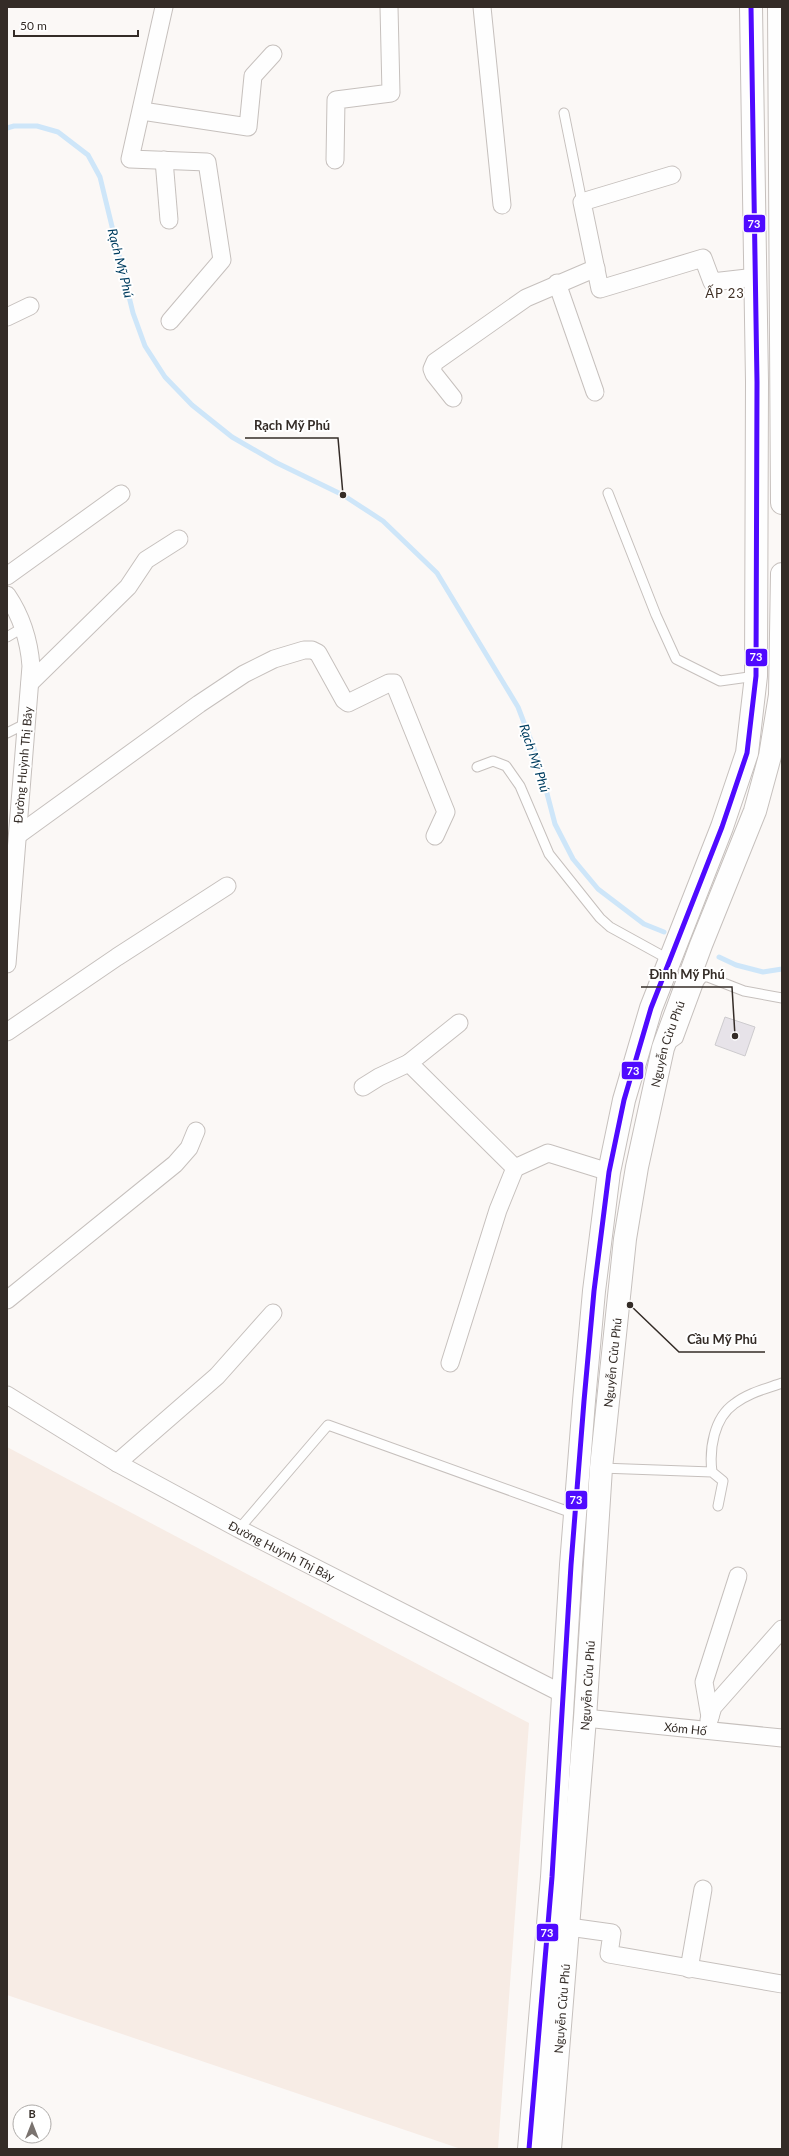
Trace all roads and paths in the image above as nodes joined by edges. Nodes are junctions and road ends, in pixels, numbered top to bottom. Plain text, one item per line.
1 (164, 7) edge
2 (389, 7) edge
3 (482, 7) edge
4 (750, 7) edge
5 (779, 7) edge
6 (273, 54) dead end
7 (780, 56) edge
8 (142, 111) junction
9 (564, 113) dead end
10 (164, 160) junction
11 (335, 160) dead end
12 (672, 175) dead end
13 (582, 202) junction
14 (502, 206) dead end
15 (169, 220) dead end
16 (596, 268) junction
17 (756, 277) junction
18 (557, 283) junction
19 (30, 306) dead end
20 (7, 316) edge
21 (170, 321) dead end
22 (782, 323) edge
23 (595, 392) dead end
24 (453, 398) dead end
25 (781, 408) edge
26 (608, 493) dead end
27 (122, 494) dead end
28 (782, 503) edge
29 (179, 539) dead end
30 (782, 574) edge
31 (7, 576) edge
32 (7, 595) edge
33 (24, 627) junction
34 (7, 637) edge
35 (756, 676) junction
36 (30, 682) junction
37 (27, 723) junction
38 (7, 733) edge
39 (477, 767) dead end
40 (18, 835) junction
41 (435, 836) dead end
42 (227, 886) dead end
43 (670, 960) junction
44 (7, 964) edge
45 (782, 998) edge
46 (459, 1023) dead end
47 (7, 1032) edge
48 (663, 1049) junction
49 (409, 1063) junction
50 (363, 1088) dead end
51 (196, 1131) dead end
52 (515, 1168) junction
53 (609, 1172) junction
54 (7, 1300) edge
55 (273, 1314) dead end
56 (450, 1363) dead end
57 (782, 1384) edge
58 (7, 1395) edge
59 (117, 1463) junction
60 (601, 1468) junction
61 (712, 1472) junction
62 (718, 1506) dead end
63 (575, 1514) junction
64 (239, 1529) junction
65 (738, 1576) dead end
66 (782, 1629) edge
67 (563, 1694) junction
68 (585, 1718) junction
69 (707, 1724) junction
70 (782, 1738) edge
71 (703, 1889) dead end
72 (569, 1927) junction
73 (689, 1969) junction
74 (782, 1984) edge
75 (529, 2149) edge
76 (550, 2149) edge

1 - 8 street
2 - 11 street
3 - 14 street
4 - 17 main road, Nguyễn Cửu Phú
5 - 7 main road
6 - 8 street
7 - 22 main road
8 - 10 street
9 - 13 lane
10 - 15 street
10 - 21 street
12 - 13 street
13 - 16 street
16 - 17 street
16 - 18 street
17 - 35 main road, Nguyễn Cửu Phú
18 - 23 street
18 - 24 street
19 - 20 street
22 - 25 main road
25 - 28 main road
26 - 35 lane
27 - 31 street
29 - 36 street
30 - 48 main road, Nguyễn Cửu Phú
32 - 33 street, Đường Huỳnh Thị Bảy
33 - 34 lane
33 - 36 street, Đường Huỳnh Thị Bảy
35 - 43 main road, Nguyễn Cửu Phú
36 - 37 street, Đường Huỳnh Thị Bảy
37 - 38 lane
37 - 40 street, Đường Huỳnh Thị Bảy
39 - 43 lane
40 - 41 street
40 - 44 street, Đường Huỳnh Thị Bảy
42 - 47 street
43 - 53 main road, Nguyễn Cửu Phú
45 - 48 lane
46 - 49 street
48 - 60 main road, Nguyễn Cửu Phú
49 - 50 street
49 - 52 street
51 - 54 street
52 - 53 street
52 - 56 street
53 - 63 main road, Nguyễn Cửu Phú
55 - 59 street
57 - 61 lane
58 - 59 street, Đường Huỳnh Thị Bảy
59 - 64 street, Đường Huỳnh Thị Bảy
60 - 61 lane
60 - 68 main road, Nguyễn Cửu Phú
61 - 62 lane
63 - 64 lane
63 - 67 main road, Nguyễn Cửu Phú
64 - 67 street, Đường Huỳnh Thị Bảy
65 - 69 street
66 - 69 street, Xóm Hố
67 - 68 main road
67 - 75 main road, Nguyễn Cửu Phú
68 - 69 street, Xóm Hố
68 - 72 main road, Nguyễn Cửu Phú
69 - 70 street
71 - 73 street
72 - 73 street
72 - 76 main road, Nguyễn Cửu Phú
73 - 74 street

